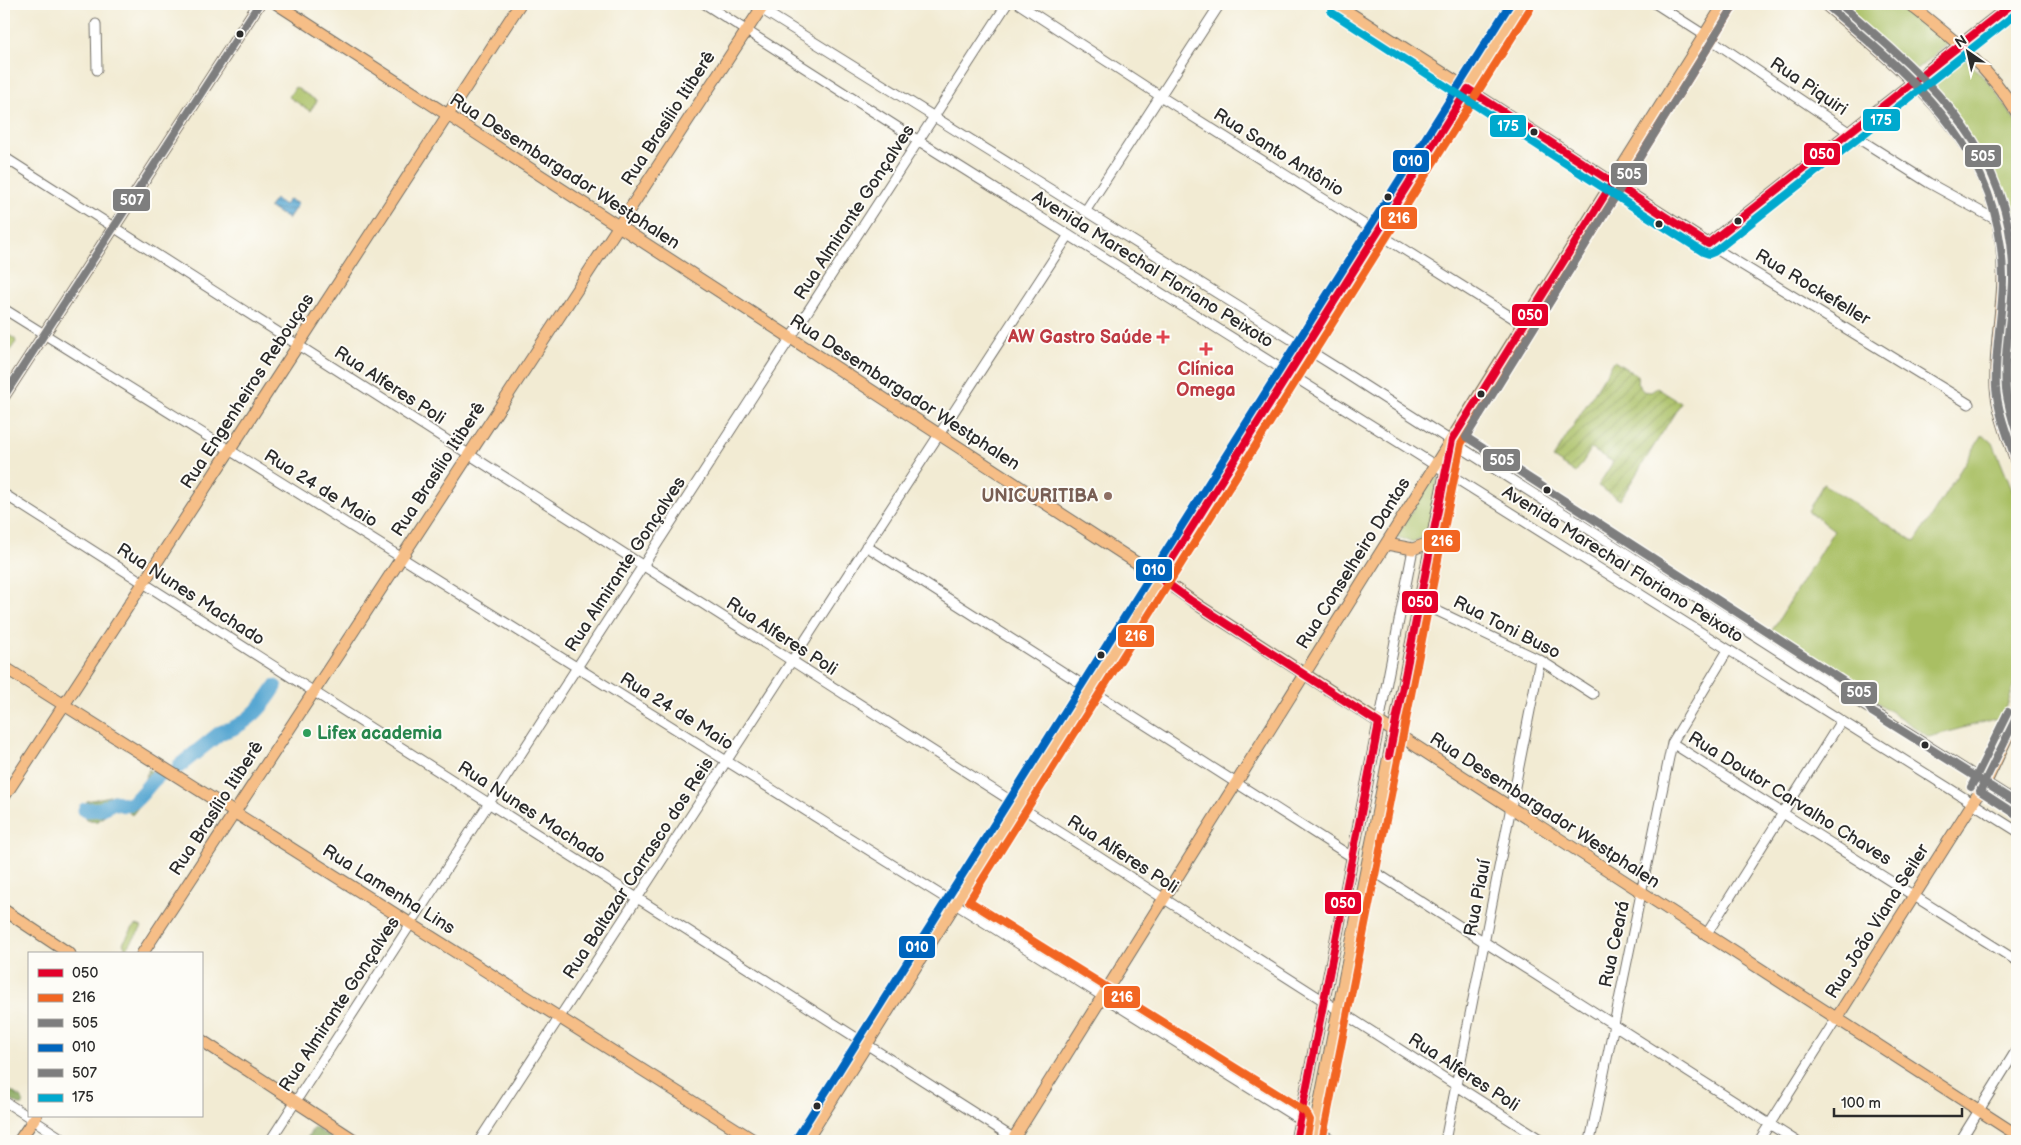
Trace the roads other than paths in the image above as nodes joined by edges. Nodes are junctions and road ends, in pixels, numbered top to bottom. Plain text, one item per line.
1 (259, 4) edge
2 (277, 4) edge
3 (520, 4) edge
4 (705, 4) edge
5 (1007, 4) edge
6 (1018, 4) edge
7 (1220, 4) edge
8 (1336, 4) edge
9 (1522, 4) edge
10 (1656, 4) edge
11 (1724, 4) edge
12 (1825, 4) edge
13 (1909, 4) edge
14 (2012, 4) edge
15 (759, 5) edge
16 (96, 24) dead end
17 (746, 30) junction
18 (1706, 35) junction
19 (1960, 44) junction
20 (97, 70) dead end
21 (1913, 82) junction
22 (1468, 89) junction
23 (1160, 96) junction
24 (2017, 112) edge
25 (448, 115) junction
26 (936, 116) junction
27 (1849, 132) junction
28 (919, 140) junction
29 (4, 157) edge
30 (1613, 182) junction
31 (1086, 210) junction
32 (1998, 221) junction
33 (618, 226) junction
34 (113, 227) junction
35 (1377, 234) junction
36 (1069, 235) junction
37 (1708, 244) junction
38 (2017, 299) edge
39 (4, 308) edge
40 (2000, 323) junction
41 (1524, 325) junction
42 (44, 334) junction
43 (791, 338) junction
44 (298, 345) junction
45 (1306, 348) junction
46 (1289, 374) junction
47 (4, 396) edge
48 (1970, 404) dead end
49 (939, 435) junction
50 (1452, 440) junction
51 (230, 450) junction
52 (469, 454) junction
53 (2017, 464) edge
54 (1440, 469) junction
55 (4, 494) edge
56 (1432, 542) junction
57 (1387, 544) junction
58 (866, 546) junction
59 (1413, 550) junction
60 (401, 558) junction
61 (643, 566) junction
62 (1160, 578) junction
63 (143, 583) junction
64 (1404, 595) junction
65 (1420, 601) junction
66 (1728, 650) junction
67 (1540, 660) junction
68 (792, 661) junction
69 (4, 667) edge
70 (577, 668) junction
71 (1304, 674) junction
72 (1090, 689) junction
73 (314, 692) junction
74 (1593, 694) dead end
75 (64, 705) junction
76 (2017, 716) edge
77 (1841, 721) junction
78 (1379, 722) junction
79 (1394, 732) junction
80 (1672, 743) junction
81 (726, 761) junction
82 (1986, 782) junction
83 (1236, 783) junction
84 (4, 797) edge
85 (2017, 802) edge
86 (489, 803) junction
87 (1972, 803) junction
88 (1017, 806) junction
89 (1510, 808) junction
90 (234, 812) junction
91 (1783, 813) junction
92 (1360, 815) junction
93 (1377, 818) junction
94 (2017, 831) edge
95 (1352, 857) junction
96 (1367, 867) junction
97 (1641, 893) junction
98 (1914, 896) junction
99 (637, 898) junction
100 (1164, 899) junction
101 (955, 904) junction
102 (4, 910) edge
103 (410, 924) junction
104 (1706, 935) junction
105 (1336, 940) junction
106 (1485, 942) junction
107 (1352, 945) junction
108 (67, 952) edge
109 (143, 952) edge
110 (2017, 961) edge
111 (1102, 997) junction
112 (1324, 1002) junction
113 (1338, 1011) junction
114 (559, 1018) junction
115 (1836, 1019) junction
116 (202, 1041) edge
117 (867, 1045) junction
118 (2017, 1049) edge
119 (1456, 1086) junction
120 (4, 1101) edge
121 (295, 1102) junction
122 (1978, 1111) junction
123 (28, 1115) edge
124 (34, 1118) edge
125 (1300, 1120) junction
126 (1769, 1124) junction
127 (1314, 1129) junction
128 (2017, 1135) edge
129 (1014, 1140) edge
130 (19, 1141) edge
131 (66, 1141) edge
132 (270, 1141) edge
133 (356, 1141) edge
134 (479, 1141) edge
135 (756, 1141) edge
136 (806, 1141) edge
137 (1296, 1141) edge
138 (1312, 1141) edge
139 (1334, 1141) edge
140 (1445, 1141) edge
141 (1542, 1141) edge
142 (1590, 1141) edge
143 (1759, 1141) edge
144 (1796, 1141) edge
145 (1960, 1141) edge

1 - 34 main road
2 - 25 main road, Rua Desembargador Westphalen
3 - 25 main road, Rua Engenheiros Rebouças
4 - 17 street, Avenida Marechal Floriano Peixoto
5 - 26 street, Rua Almirante Gonçalves
6 - 23 street, Rua Santo Antônio
7 - 23 street
8 - 22 main road, Rua Rockefeller
9 - 22 main road
10 - 18 street, Rua Piquiri
11 - 18 main road, Rua Conselheiro Dantas
12 - 21 main road
13 - 19 main road
14 - 19 main road
15 - 17 main road, Rua Brasílio Itiberê
15 - 26 street, Avenida Marechal Floriano Peixoto
16 - 20 street
17 - 28 street, Avenida Marechal Floriano Peixoto
17 - 33 main road, Rua Brasílio Itiberê
18 - 27 street, Rua Piquiri
18 - 30 main road, Rua Conselheiro Dantas
19 - 21 main road
19 - 24 main road
21 - 27 main road
21 - 32 main road
22 - 30 main road, Rua Rockefeller
22 - 35 main road
23 - 31 street
23 - 35 street, Rua Santo Antônio
25 - 33 main road, Rua Desembargador Westphalen
25 - 44 main road, Rua Engenheiros Rebouças
26 - 28 street, Rua Almirante Gonçalves
26 - 31 street, Avenida Marechal Floriano Peixoto
27 - 32 street, Rua Piquiri
27 - 37 main road
28 - 36 street, Avenida Marechal Floriano Peixoto
28 - 43 street, Rua Almirante Gonçalves
29 - 34 street, Rua Alferes Poli
30 - 37 main road, Rua Rockefeller
30 - 41 main road, Rua Conselheiro Dantas
31 - 45 street, Avenida Marechal Floriano Peixoto
32 - 40 main road
33 - 43 main road, Rua Desembargador Westphalen
33 - 52 main road, Rua Brasílio Itiberê
34 - 42 main road
34 - 44 street, Rua Alferes Poli
35 - 41 street, Rua Santo Antônio
35 - 45 main road
36 - 46 street, Avenida Marechal Floriano Peixoto
36 - 49 street, Rua Baltazar Carrasco dos Reis
37 - 48 street, Rua Rockefeller
38 - 40 main road
39 - 42 street, Rua 24 de Maio
40 - 53 main road
41 - 50 main road, Rua Conselheiro Dantas
42 - 47 main road
42 - 51 street, Rua 24 de Maio
43 - 49 main road, Rua Desembargador Westphalen
43 - 61 street, Rua Almirante Gonçalves
44 - 51 main road, Rua Engenheiros Rebouças
44 - 52 street, Rua Alferes Poli
45 - 46 main road
45 - 50 street, Avenida Marechal Floriano Peixoto
46 - 54 street, Avenida Marechal Floriano Peixoto
46 - 62 main road
49 - 58 street, Rua Baltazar Carrasco dos Reis
49 - 62 main road, Rua Desembargador Westphalen
50 - 54 main road, Rua Conselheiro Dantas
50 - 82 street, Avenida Marechal Floriano Peixoto
51 - 60 street, Rua 24 de Maio
51 - 63 main road, Rua Engenheiros Rebouças
52 - 60 main road, Rua Brasílio Itiberê
52 - 61 street, Rua Alferes Poli
54 - 56 main road
54 - 57 main road, Rua Conselheiro Dantas
54 - 66 street, Avenida Marechal Floriano Peixoto
55 - 63 street, Rua Nunes Machado
56 - 59 main road
56 - 65 main road
57 - 59 main road
57 - 71 main road, Rua Conselheiro Dantas
58 - 68 street, Rua Baltazar Carrasco dos Reis
58 - 72 street
59 - 64 street
60 - 70 street, Rua 24 de Maio
60 - 73 main road, Rua Brasílio Itiberê
61 - 68 street, Rua Alferes Poli
61 - 70 street, Rua Almirante Gonçalves
62 - 71 main road, Rua Desembargador Westphalen
62 - 72 main road
63 - 73 street, Rua Nunes Machado
63 - 75 main road, Rua Engenheiros Rebouças
64 - 65 street, Rua Toni Buso
64 - 78 street
65 - 67 street, Rua Toni Buso
65 - 79 main road
66 - 77 street, Avenida Marechal Floriano Peixoto
66 - 80 street, Rua Ceará
67 - 74 street, Rua Toni Buso
67 - 89 street, Rua Piauí
68 - 81 street, Rua Baltazar Carrasco dos Reis
68 - 88 street, Rua Alferes Poli
69 - 75 main road, Rua Lamenha Lins
70 - 81 street, Rua 24 de Maio
70 - 86 street, Rua Almirante Gonçalves
71 - 78 main road, Rua Desembargador Westphalen
71 - 83 main road, Rua Conselheiro Dantas
72 - 83 street
72 - 88 main road
73 - 86 street, Rua Nunes Machado
73 - 90 main road, Rua Brasílio Itiberê
75 - 84 main road, Rua Engenheiros Rebouças
75 - 90 main road, Rua Lamenha Lins
76 - 82 main road, Rua João Viana Seiler
77 - 87 street, Avenida Marechal Floriano Peixoto
77 - 91 street
78 - 79 main road, Rua Desembargador Westphalen
78 - 92 main road
79 - 89 main road, Rua Desembargador Westphalen
79 - 93 main road
80 - 91 street, Rua Doutor Carvalho Chaves
80 - 97 street, Rua Ceará
81 - 99 street, Rua Baltazar Carrasco dos Reis
81 - 101 street, Rua 24 de Maio
82 - 85 street, Avenida Marechal Floriano Peixoto
82 - 87 main road, Rua João Viana Seiler
83 - 95 street
83 - 100 main road, Rua Conselheiro Dantas
86 - 99 street, Rua Nunes Machado
86 - 103 street, Rua Almirante Gonçalves
87 - 94 street, Avenida Marechal Floriano Peixoto
87 - 98 main road, Rua João Viana Seiler
88 - 100 street, Rua Alferes Poli
88 - 101 main road
89 - 97 main road, Rua Desembargador Westphalen
89 - 106 street, Rua Piauí
90 - 103 main road, Rua Lamenha Lins
90 - 109 main road, Rua Brasílio Itiberê
91 - 98 street, Rua Doutor Carvalho Chaves
91 - 104 street
92 - 93 main road
92 - 95 main road
93 - 96 main road
95 - 105 main road
96 - 106 street
96 - 107 main road
97 - 104 main road, Rua Desembargador Westphalen
97 - 142 street, Rua Ceará
98 - 110 street, Rua Doutor Carvalho Chaves
98 - 115 main road, Rua João Viana Seiler
99 - 114 street, Rua Baltazar Carrasco dos Reis
99 - 117 street, Rua Nunes Machado
100 - 111 main road, Rua Conselheiro Dantas
100 - 112 street, Rua Alferes Poli
101 - 111 street, Rua 24 de Maio
101 - 117 main road
102 - 108 main road
103 - 114 main road, Rua Lamenha Lins
103 - 121 street, Rua Almirante Gonçalves
104 - 115 main road, Rua Desembargador Westphalen
105 - 107 main road
105 - 112 main road
106 - 119 street, Rua Piauí
106 - 126 street
107 - 113 main road
111 - 125 street, Rua 24 de Maio
111 - 129 main road, Rua Conselheiro Dantas
112 - 113 street, Rua Alferes Poli
112 - 125 main road
113 - 119 street, Rua Alferes Poli
113 - 127 main road
114 - 134 street, Rua Baltazar Carrasco dos Reis
114 - 135 main road, Rua Lamenha Lins
115 - 122 main road, Rua Desembargador Westphalen
115 - 126 street, Rua João Viana Seiler
116 - 121 main road
117 - 129 street, Rua Nunes Machado
117 - 136 main road
118 - 122 street
119 - 140 street, Rua Piauí
119 - 141 street, Rua Alferes Poli
120 - 123 street
121 - 132 street, Rua Almirante Gonçalves
121 - 133 main road
122 - 128 main road, Rua Desembargador Westphalen
122 - 145 street
124 - 130 main road
124 - 131 street
125 - 127 street, Rua 24 de Maio
125 - 137 main road
126 - 143 street, Rua João Viana Seiler
126 - 144 street
127 - 138 main road
127 - 139 street, Rua 24 de Maio

